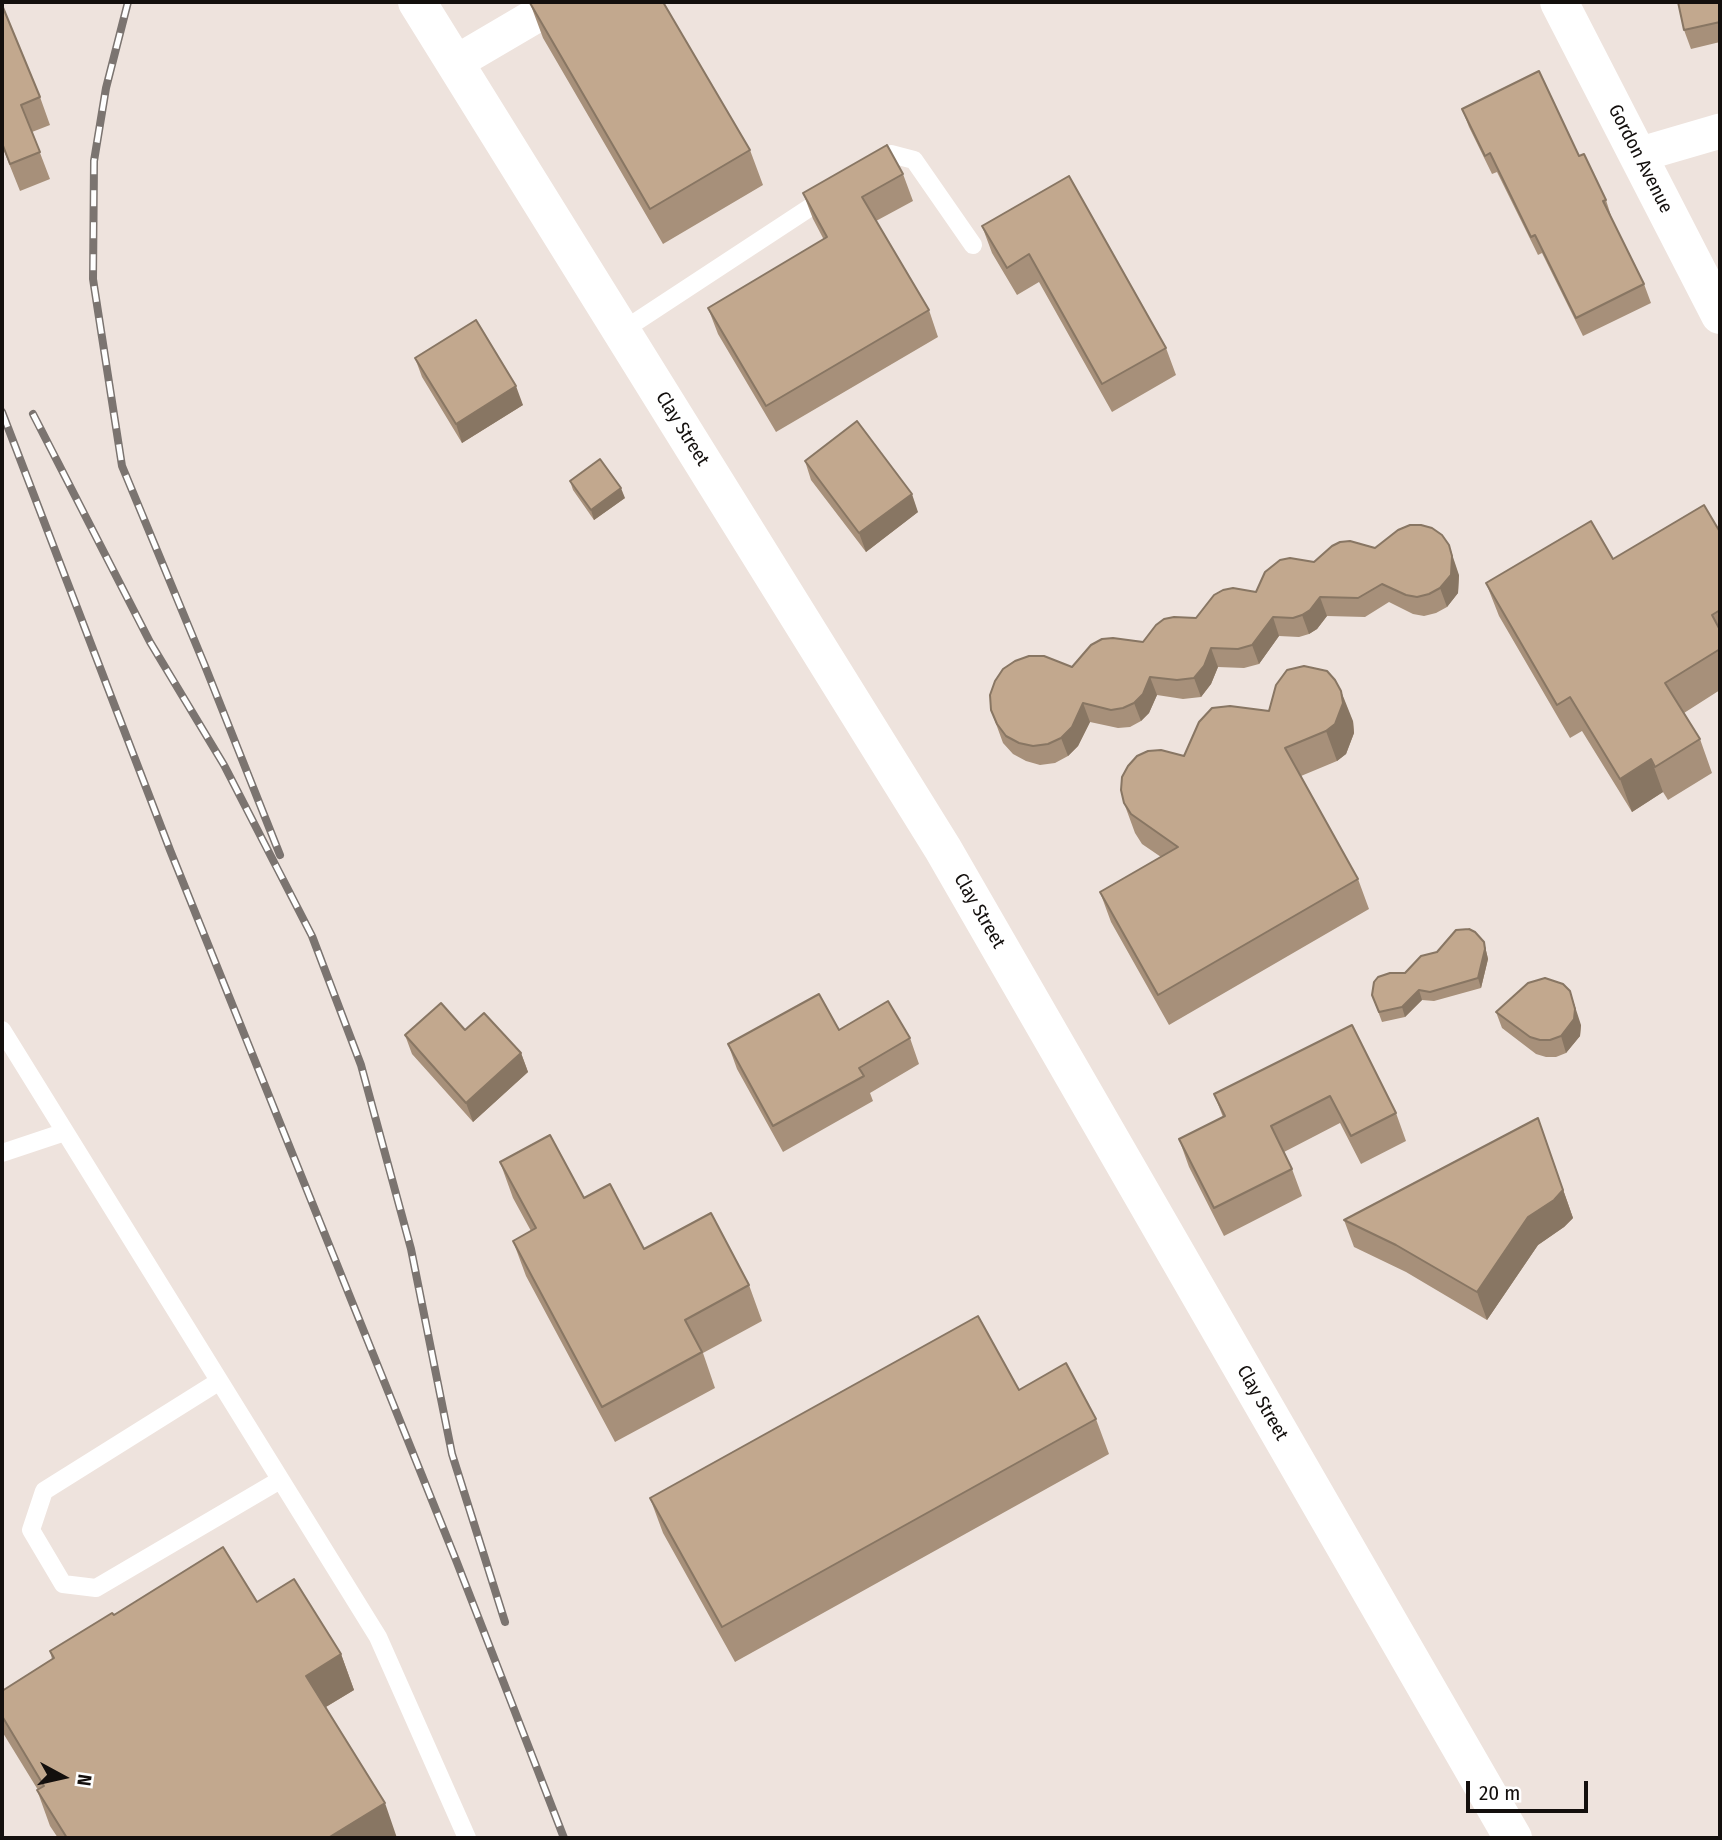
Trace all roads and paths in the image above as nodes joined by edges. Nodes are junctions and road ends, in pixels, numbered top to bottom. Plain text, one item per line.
1 (417, 2) edge
2 (559, 2) edge
3 (1559, 2) edge
4 (455, 63) junction
5 (1720, 131) edge
6 (1638, 155) junction
7 (973, 245) dead end
8 (1720, 316) edge
9 (622, 331) junction
10 (2, 1030) edge
11 (65, 1132) junction
12 (2, 1153) edge
13 (218, 1382) junction
14 (280, 1480) junction
15 (467, 1838) edge
16 (1513, 1838) edge

1 - 4 street, Clay Street
2 - 4 street
3 - 6 street, Gordon Avenue
4 - 9 street, Clay Street
5 - 6 street
6 - 8 street, Gordon Avenue
7 - 9 lane
9 - 16 street, Clay Street
10 - 11 lane
11 - 12 lane
11 - 13 lane
13 - 14 lane
13 - 14 lane
14 - 15 lane

